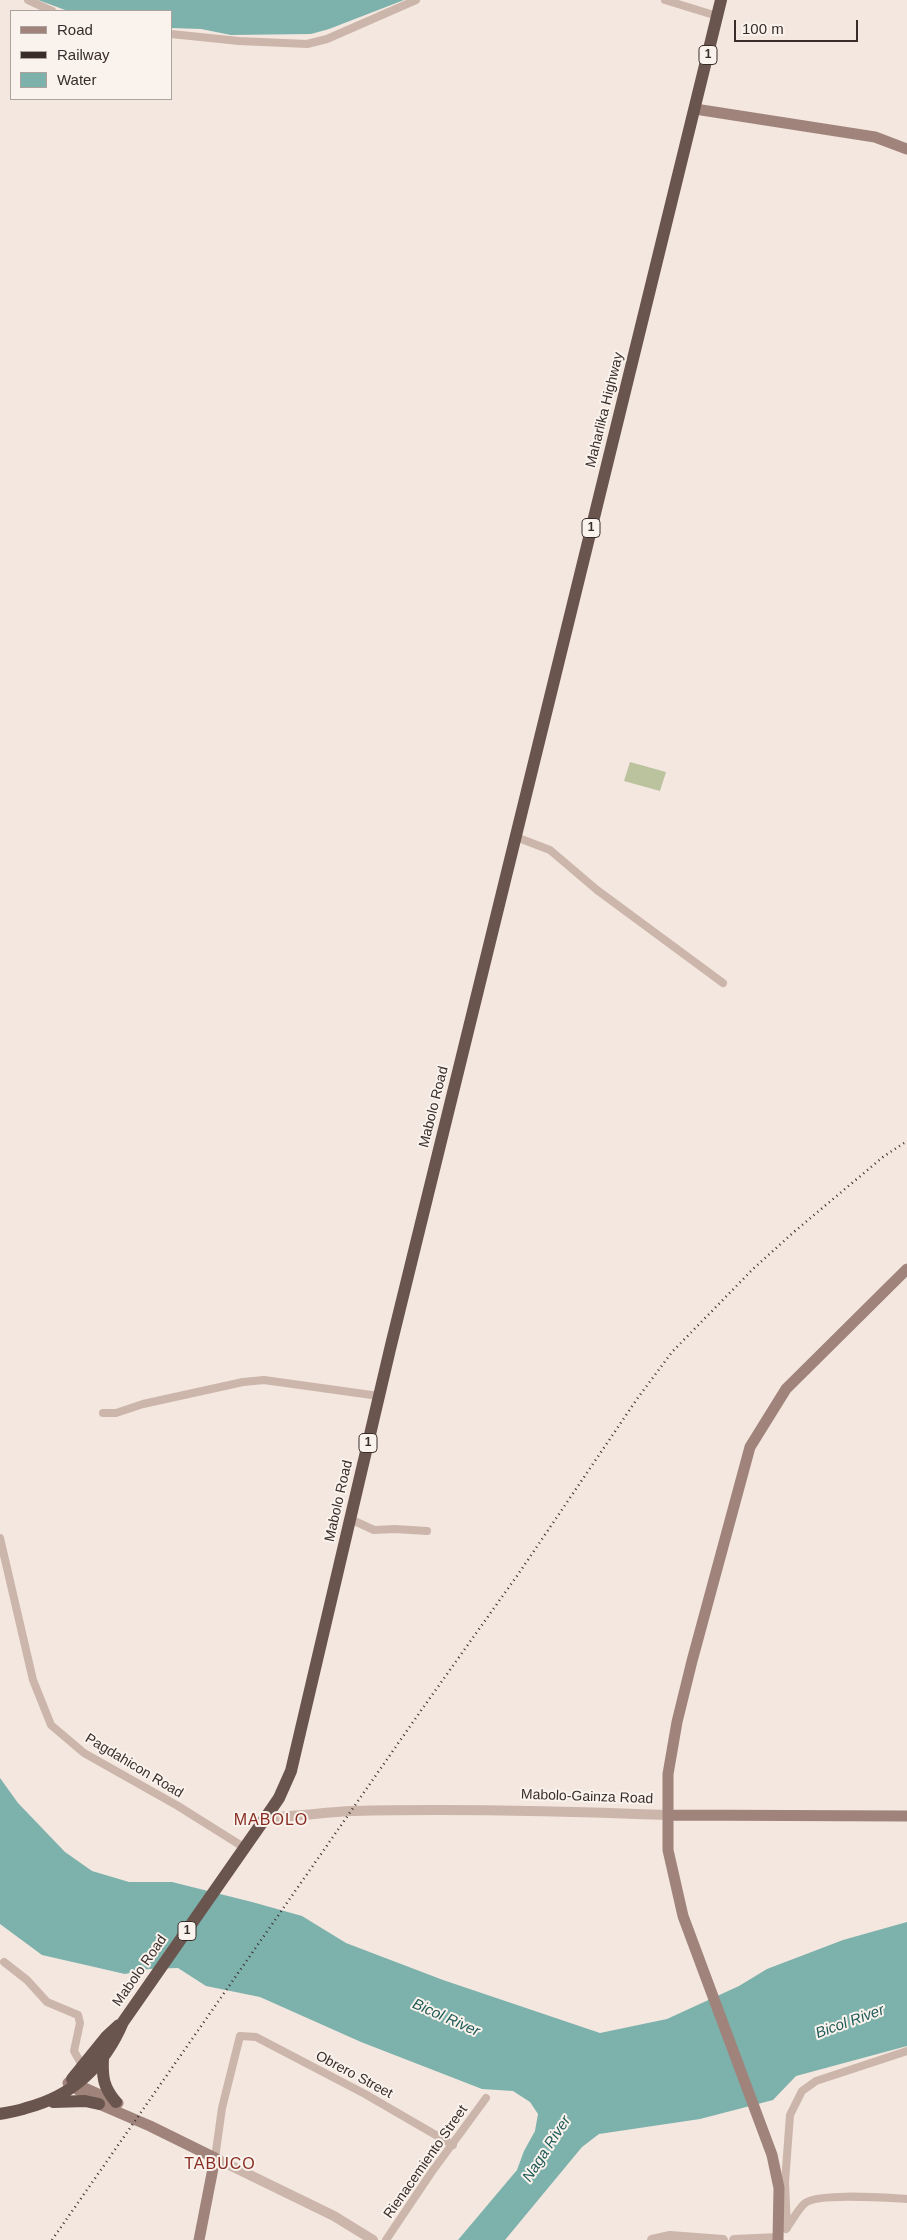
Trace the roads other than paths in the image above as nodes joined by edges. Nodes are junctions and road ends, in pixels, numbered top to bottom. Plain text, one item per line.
1 (28, 0) edge
2 (416, 0) edge
3 (665, 0) edge
4 (721, 0) edge
5 (50, 10) edge
6 (717, 16) junction
7 (172, 34) edge
8 (695, 109) junction
9 (907, 149) edge
10 (518, 833) junction
11 (723, 983) dead end
12 (907, 1269) edge
13 (379, 1396) junction
14 (103, 1413) dead end
15 (350, 1519) junction
16 (427, 1531) dead end
17 (0, 1538) edge
18 (668, 1815) junction
19 (907, 1816) edge
20 (266, 1818) junction
21 (245, 1848) junction
22 (4, 1962) dead end
23 (123, 2022) junction
24 (907, 2051) edge
25 (103, 2059) junction
26 (83, 2067) junction
27 (73, 2083) junction
28 (486, 2098) dead end
29 (116, 2102) junction
30 (38, 2104) junction
31 (99, 2104) junction
32 (2, 2114) edge
33 (136, 2120) junction
34 (453, 2144) junction
35 (215, 2158) junction
36 (907, 2199) edge
37 (787, 2228) junction
38 (778, 2239) edge
39 (199, 2240) edge
40 (373, 2240) edge
41 (386, 2240) edge
42 (652, 2240) edge
43 (723, 2240) edge
44 (734, 2240) edge

1 - 5 street
2 - 7 street
3 - 6 street
4 - 6 highway, Maharlika Highway / 1
6 - 8 highway, Maharlika Highway / 1
8 - 9 main road
8 - 10 highway, Maharlika Highway / 1
10 - 11 street
10 - 13 highway, Mabolo Road / 1
12 - 18 main road
13 - 14 street
13 - 15 highway, Mabolo Road / 1
15 - 16 street
15 - 20 highway, Mabolo Road / 1
17 - 21 street, Pagdahicon Road
18 - 19 main road, Mabolo-Gainza Road
18 - 20 street, Mabolo-Gainza Road
18 - 38 main road
20 - 21 highway, Mabolo Road / 1
21 - 23 highway, Mabolo Road / 1
22 - 26 street
23 - 25 highway, Mabolo Road / 1
23 - 26 highway, Mabolo Road / 1
24 - 37 street
25 - 27 highway, Mabolo Road / 1
25 - 29 highway
26 - 27 highway, Mabolo Road / 1
27 - 29 main road
27 - 30 highway, 1
27 - 31 main road
27 - 32 highway, 1
28 - 34 street, Rienacemiento Street
29 - 33 main road
30 - 31 highway
30 - 32 highway, 1
31 - 33 main road
33 - 35 main road
34 - 35 street, Obrero Street
34 - 41 street, Rienacemiento Street
35 - 39 main road
35 - 40 street
36 - 37 street
37 - 38 street
38 - 44 street
42 - 43 street

